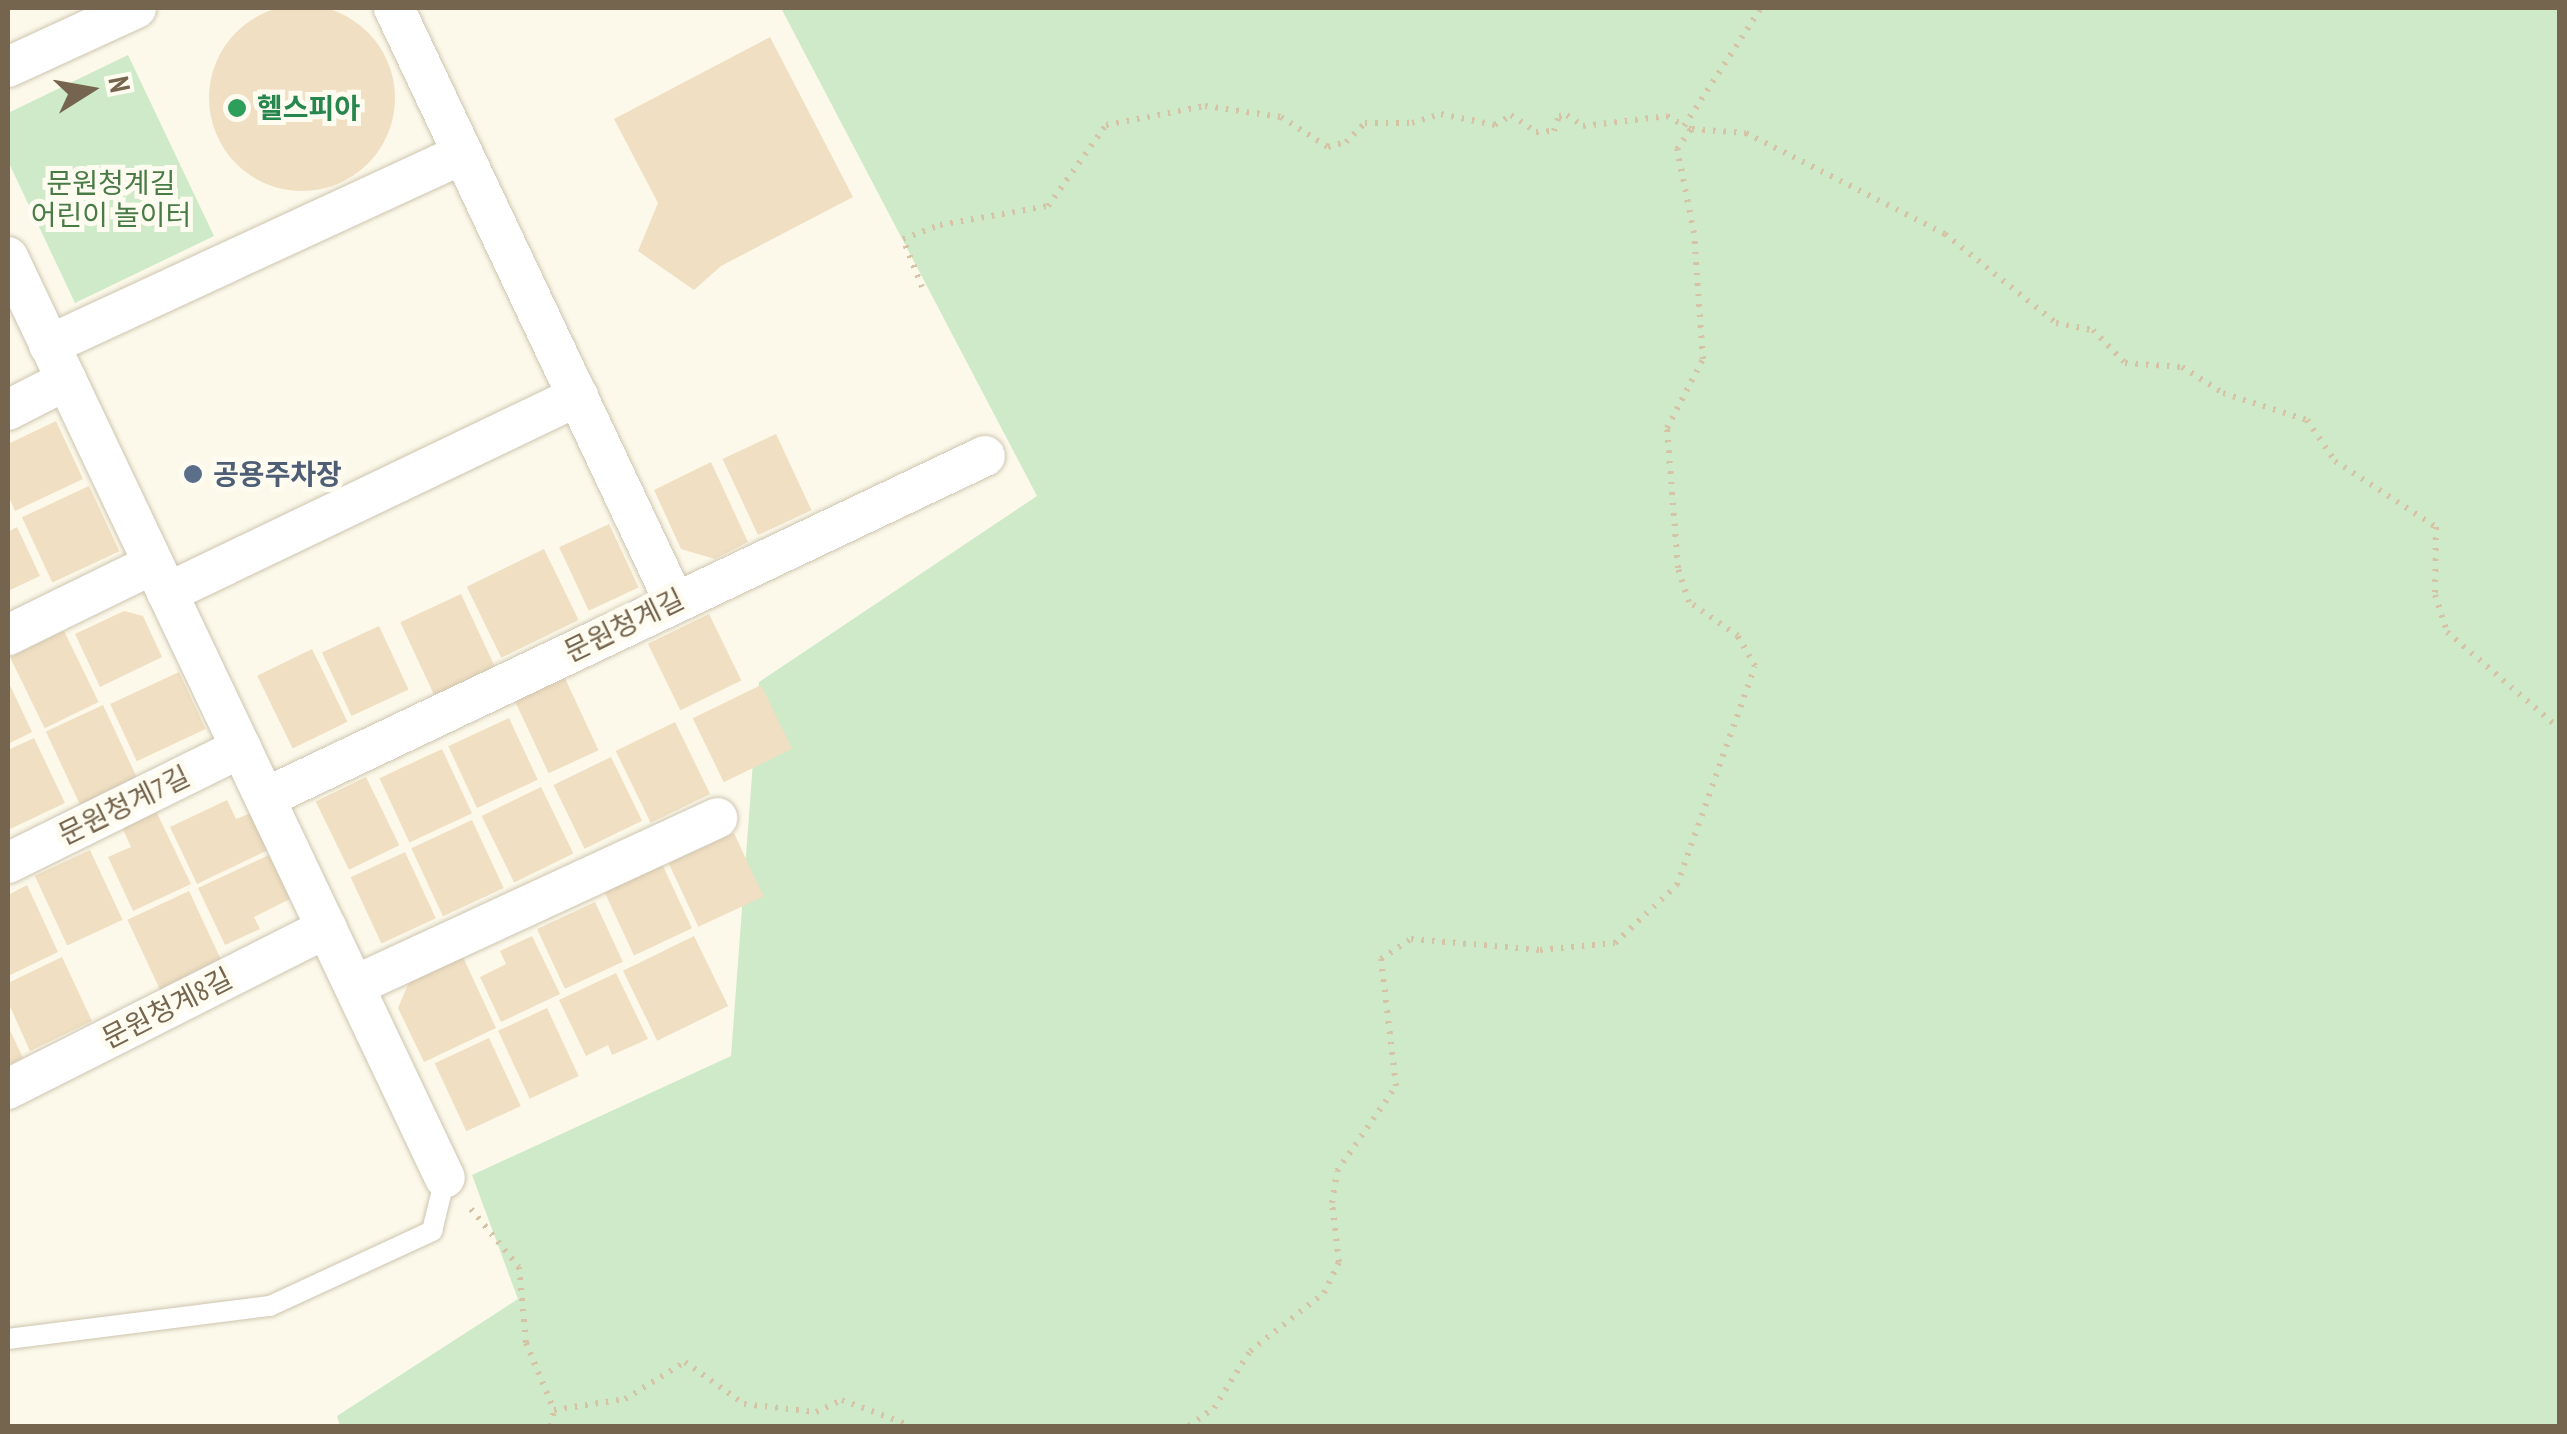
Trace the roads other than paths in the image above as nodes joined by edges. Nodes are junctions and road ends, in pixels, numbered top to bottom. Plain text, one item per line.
1 (136, 8) edge
2 (394, 8) edge
3 (8, 66) edge
4 (464, 154) junction
5 (8, 257) edge
6 (49, 344) junction
7 (67, 380) junction
8 (578, 396) junction
9 (8, 410) edge
10 (985, 456) dead end
11 (160, 579) junction
12 (674, 601) junction
13 (8, 635) edge
14 (241, 748) junction
15 (265, 798) junction
16 (717, 818) dead end
17 (8, 863) edge
18 (327, 928) junction
19 (356, 985) junction
20 (8, 1089) edge
21 (445, 1178) joint
22 (8, 1339) edge

1 - 3 street
2 - 4 street
4 - 6 street
4 - 8 street
5 - 6 street
6 - 7 street
7 - 9 street
7 - 11 street
8 - 11 street
8 - 12 street
10 - 12 street, 문원청계길
11 - 13 street
11 - 14 street
12 - 15 street, 문원청계길
14 - 15 street
14 - 17 street, 문원청계7길
15 - 18 street
16 - 19 street
18 - 19 street
18 - 20 street, 문원청계8길
19 - 21 street
21 - 22 lane

